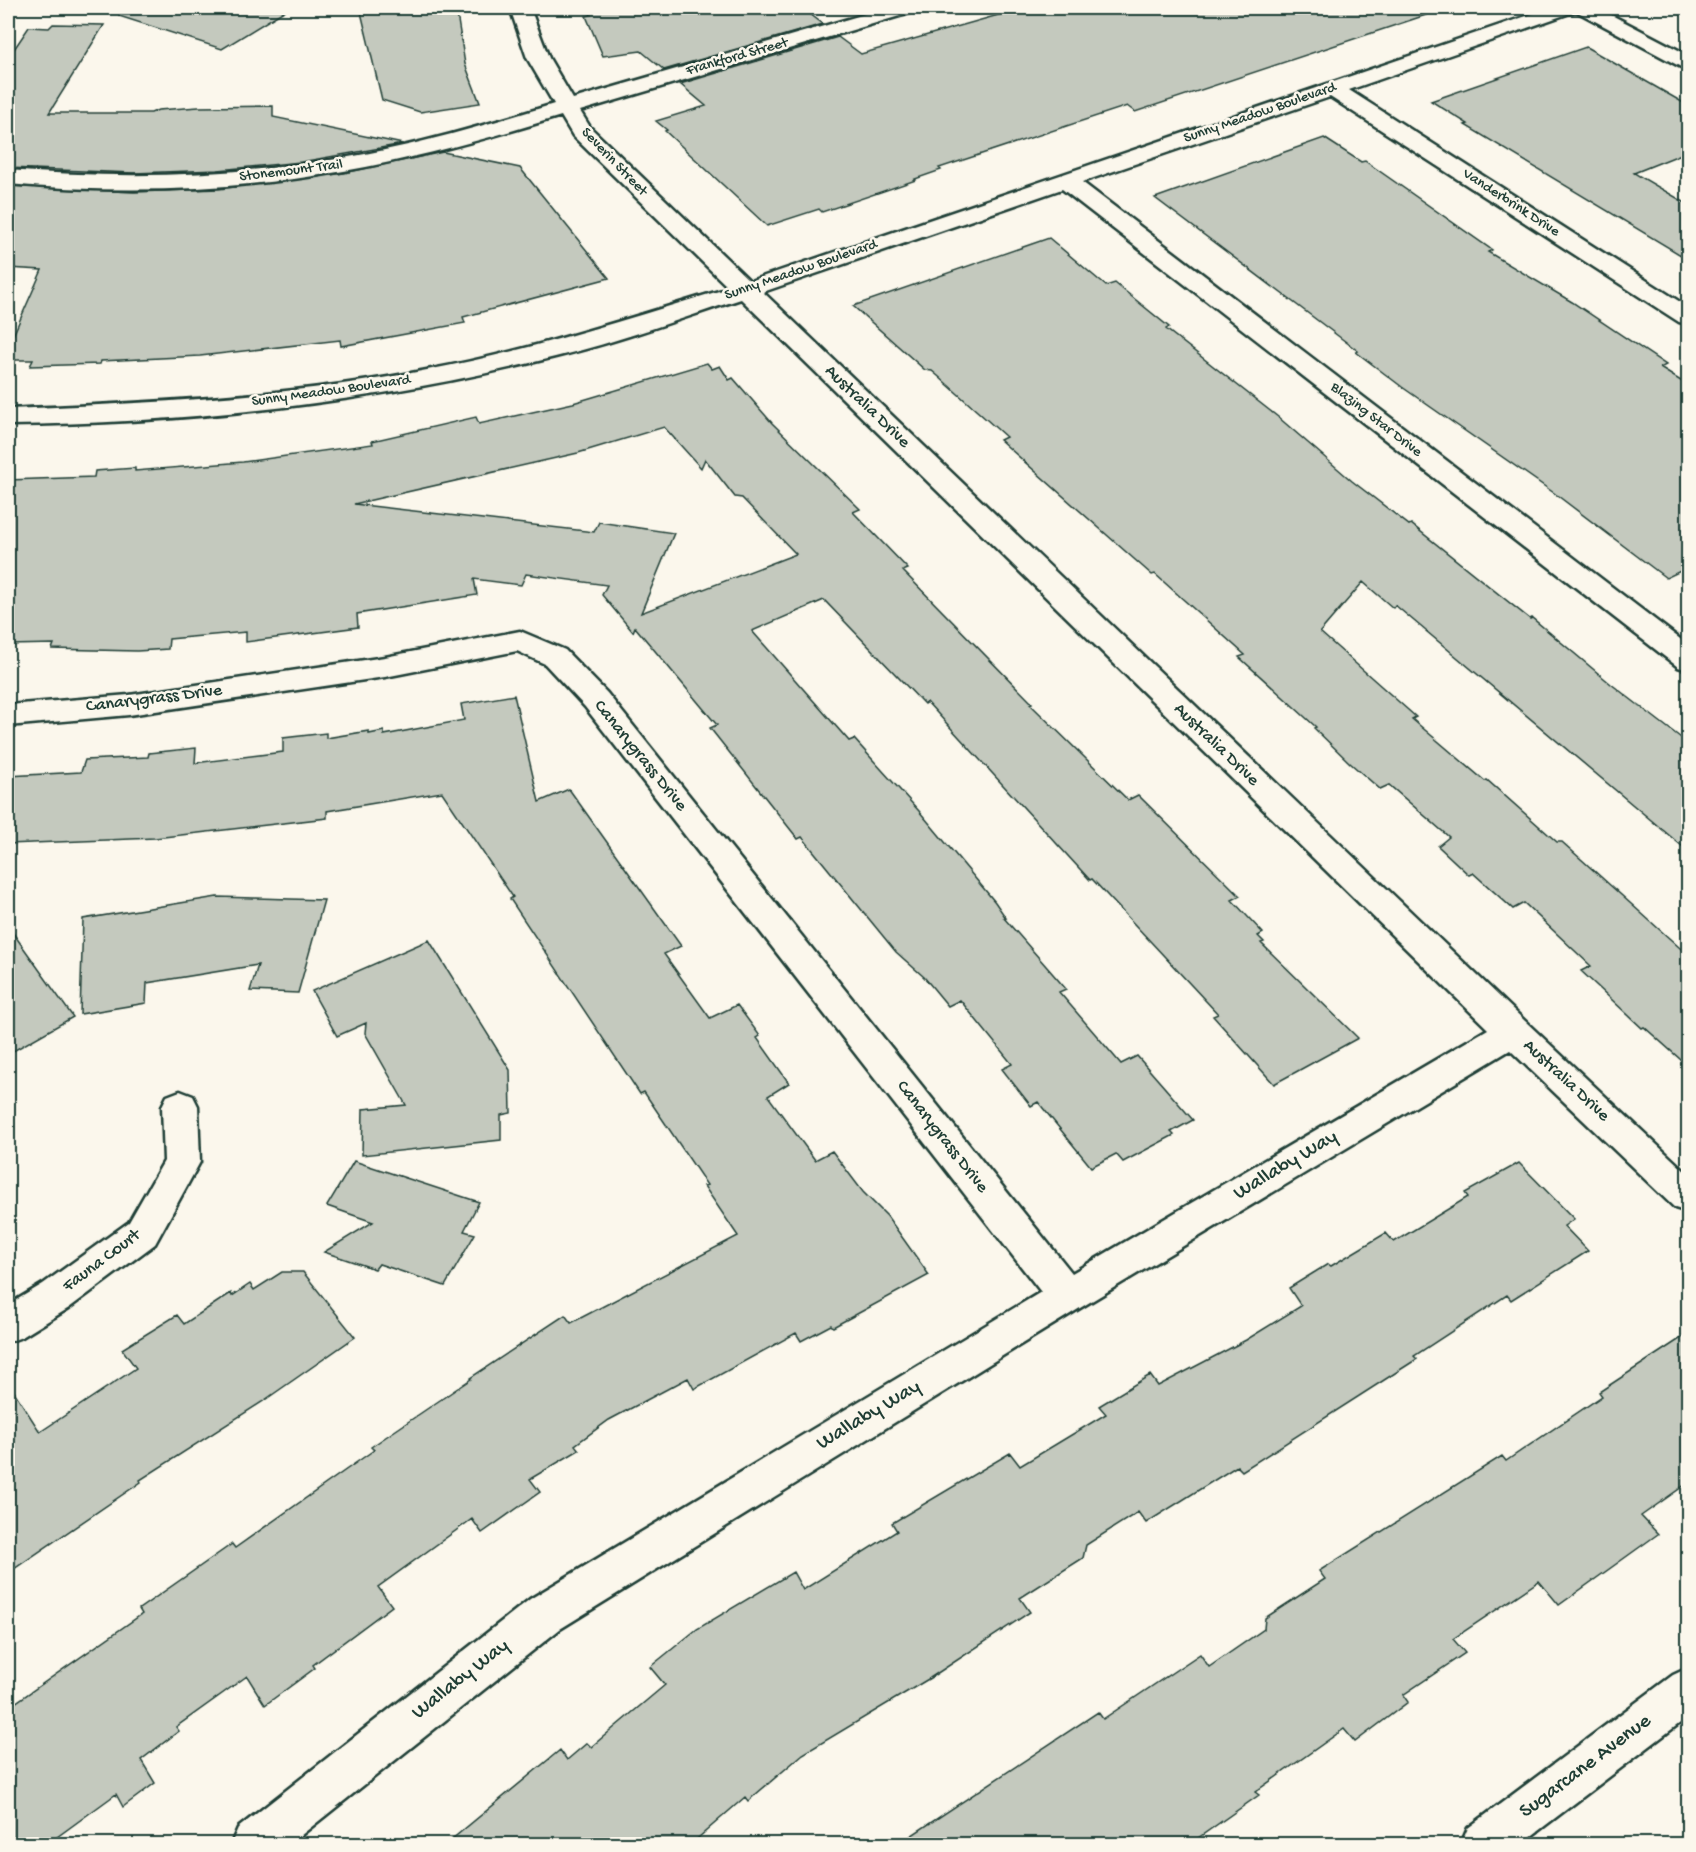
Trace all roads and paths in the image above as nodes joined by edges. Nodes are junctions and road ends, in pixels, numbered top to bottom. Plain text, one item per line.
1 (520, 8) edge
2 (906, 8) edge
3 (1568, 8) edge
4 (1584, 8) edge
5 (1689, 63) edge
6 (1333, 89) junction
7 (568, 108) junction
8 (8, 177) edge
9 (1064, 180) junction
10 (746, 290) junction
11 (1689, 317) edge
12 (8, 417) edge
13 (1689, 660) edge
14 (8, 715) edge
15 (1513, 1031) junction
16 (180, 1106) dead end
17 (1689, 1197) edge
18 (1067, 1296) junction
19 (8, 1325) edge
20 (1689, 1690) edge
21 (254, 1845) edge
22 (1484, 1845) edge

1 - 7 street, Severin Street
2 - 7 street, Frankford Street
3 - 6 street, Sunny Meadow Boulevard
4 - 5 street
6 - 9 street, Sunny Meadow Boulevard
6 - 11 street, Vanderbrink Drive
7 - 8 street, Stonemount Trail
7 - 10 street, Severin Street
9 - 10 street, Sunny Meadow Boulevard
9 - 13 street, Blazing Star Drive
10 - 12 street, Sunny Meadow Boulevard
10 - 15 street, Australia Drive
14 - 18 street, Canarygrass Drive
15 - 17 street, Australia Drive
15 - 18 street, Wallaby Way
16 - 19 street, Fauna Court
18 - 21 street, Wallaby Way
20 - 22 street, Sugarcane Avenue

